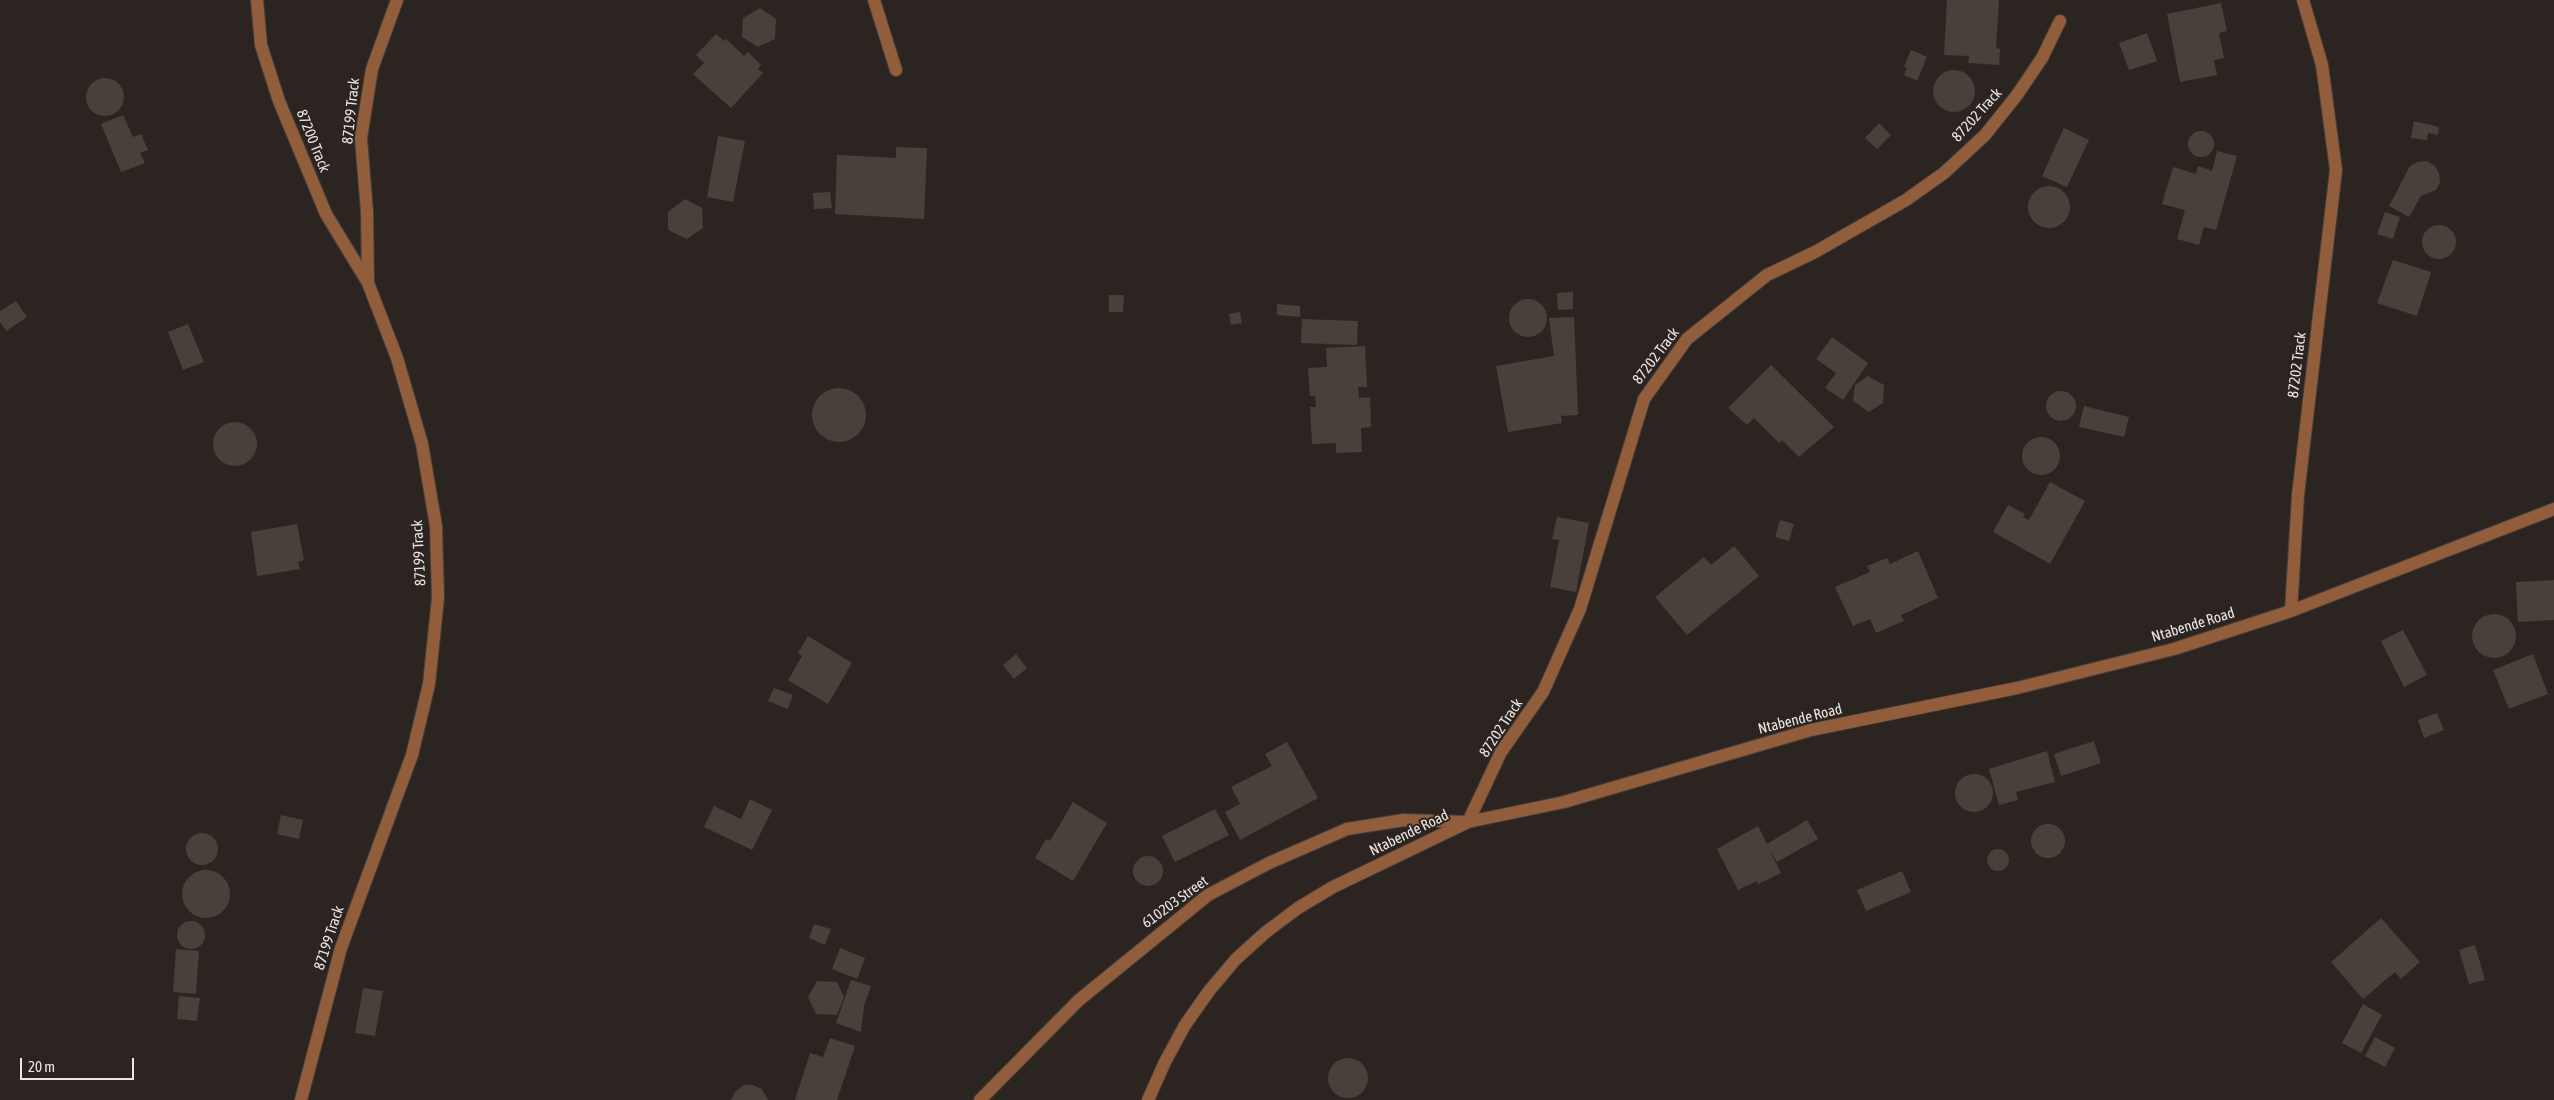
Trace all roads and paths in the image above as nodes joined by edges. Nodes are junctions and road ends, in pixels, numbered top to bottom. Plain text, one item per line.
1 (257, 0) edge
2 (397, 0) edge
3 (874, 0) edge
4 (2303, 0) edge
5 (2060, 21) dead end
6 (896, 70) dead end
7 (368, 283) junction
8 (2554, 509) edge
9 (2291, 611) junction
10 (1468, 822) junction
11 (301, 1100) edge
12 (980, 1100) edge
13 (1148, 1100) edge

1 - 7 street, 87200 Track
2 - 7 street, 87199 Track
3 - 6 street
4 - 9 street, 87202 Track
5 - 10 street, 87202 Track
7 - 11 street, 87199 Track
8 - 9 street, Ntabende Road
9 - 10 street, Ntabende Road
10 - 12 street, 610203 Street
10 - 13 street, Ntabende Road

